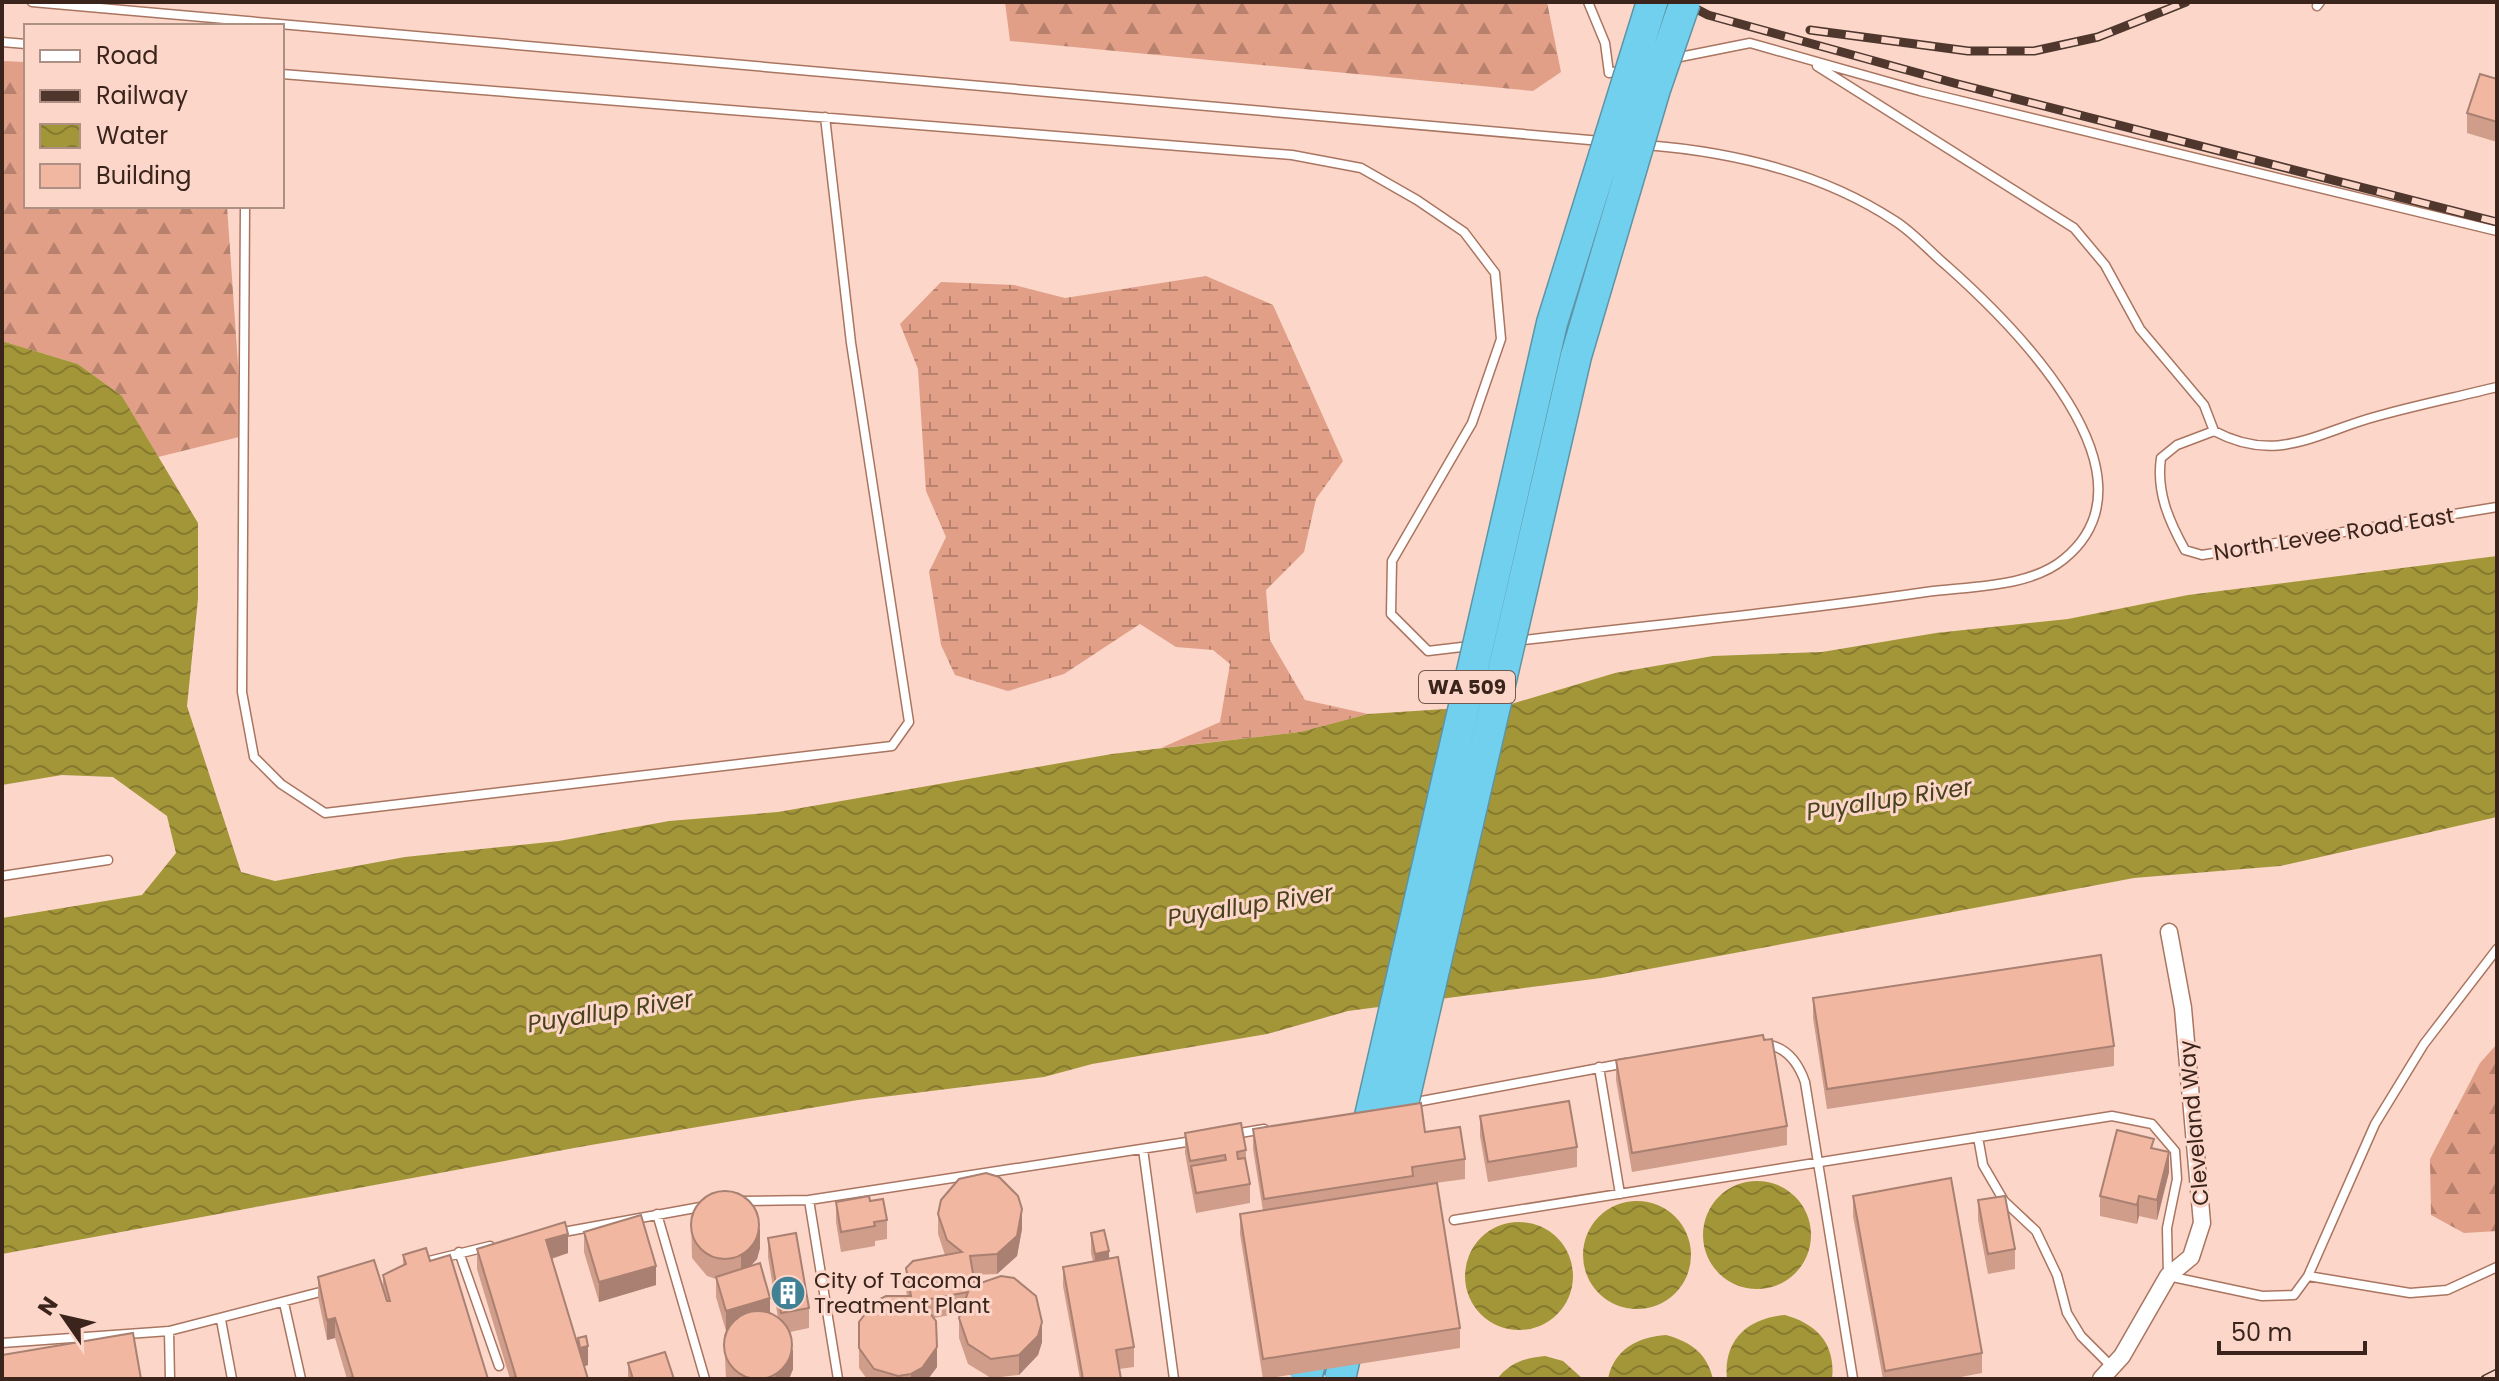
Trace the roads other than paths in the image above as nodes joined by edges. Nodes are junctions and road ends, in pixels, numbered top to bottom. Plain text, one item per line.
1 (32, 2) edge
2 (1588, 2) edge
3 (1652, 2) edge
4 (1685, 2) edge
5 (281, 24) edge
6 (284, 24) edge
7 (2, 42) edge
8 (24, 44) edge
9 (1805, 59) junction
10 (284, 74) edge
11 (825, 117) junction
12 (1619, 142) dead end
13 (1634, 144) dead end
14 (245, 208) edge
15 (2497, 231) edge
16 (2497, 387) edge
17 (2214, 431) junction
18 (2497, 507) edge
19 (1506, 642) dead end
20 (1490, 644) dead end
21 (108, 860) dead end
22 (2, 876) edge
23 (2169, 932) dead end
24 (2497, 949) edge
25 (1747, 1044) edge
26 (1644, 1060) edge
27 (1599, 1067) junction
28 (1357, 1113) edge
29 (1281, 1127) edge
30 (1220, 1137) edge
31 (1978, 1137) junction
32 (1204, 1139) edge
33 (1143, 1149) junction
34 (1817, 1163) junction
35 (1356, 1174) edge
36 (1387, 1175) edge
37 (1620, 1194) junction
38 (809, 1200) junction
39 (735, 1201) edge
40 (720, 1203) edge
41 (657, 1214) junction
42 (1454, 1220) dead end
43 (547, 1235) edge
44 (503, 1243) edge
45 (459, 1252) junction
46 (415, 1265) edge
47 (2497, 1267) edge
48 (2168, 1276) junction
49 (2308, 1276) junction
50 (342, 1286) edge
51 (1325, 1300) edge
52 (284, 1303) junction
53 (1357, 1304) edge
54 (221, 1320) junction
55 (169, 1331) junction
56 (2, 1343) edge
57 (499, 1366) dead end
58 (2106, 1373) edge
59 (170, 1379) edge
60 (232, 1379) edge
61 (301, 1379) edge
62 (705, 1379) edge
63 (838, 1379) edge
64 (1174, 1379) edge
65 (1306, 1379) edge
66 (1340, 1379) edge
67 (1853, 1379) edge

1 - 5 lane
2 - 9 lane
3 - 35 highway, WA 509, bridge
4 - 36 highway, WA 509, bridge
6 - 12 lane
7 - 8 lane
9 - 15 lane
9 - 17 lane
10 - 11 lane
11 - 14 lane
11 - 20 lane
13 - 19 lane
16 - 17 lane
17 - 18 lane, North Levee Road East
21 - 22 lane
23 - 48 street, Cleveland Way
24 - 49 lane
25 - 34 lane
26 - 27 lane
27 - 28 lane
27 - 37 lane
29 - 30 lane
31 - 34 lane
31 - 48 lane
31 - 58 lane
32 - 33 lane
33 - 38 lane
33 - 64 lane
34 - 37 lane
34 - 67 lane
37 - 42 lane
38 - 39 lane
38 - 63 lane
40 - 41 lane
41 - 43 lane
41 - 62 lane
44 - 45 lane
45 - 46 lane
45 - 57 lane
47 - 49 lane
48 - 49 lane
48 - 58 street, Cleveland Way
50 - 52 lane
51 - 65 highway, bridge
52 - 54 lane
52 - 61 lane
53 - 66 highway, bridge
54 - 55 lane
54 - 60 lane
55 - 56 lane
55 - 59 lane

